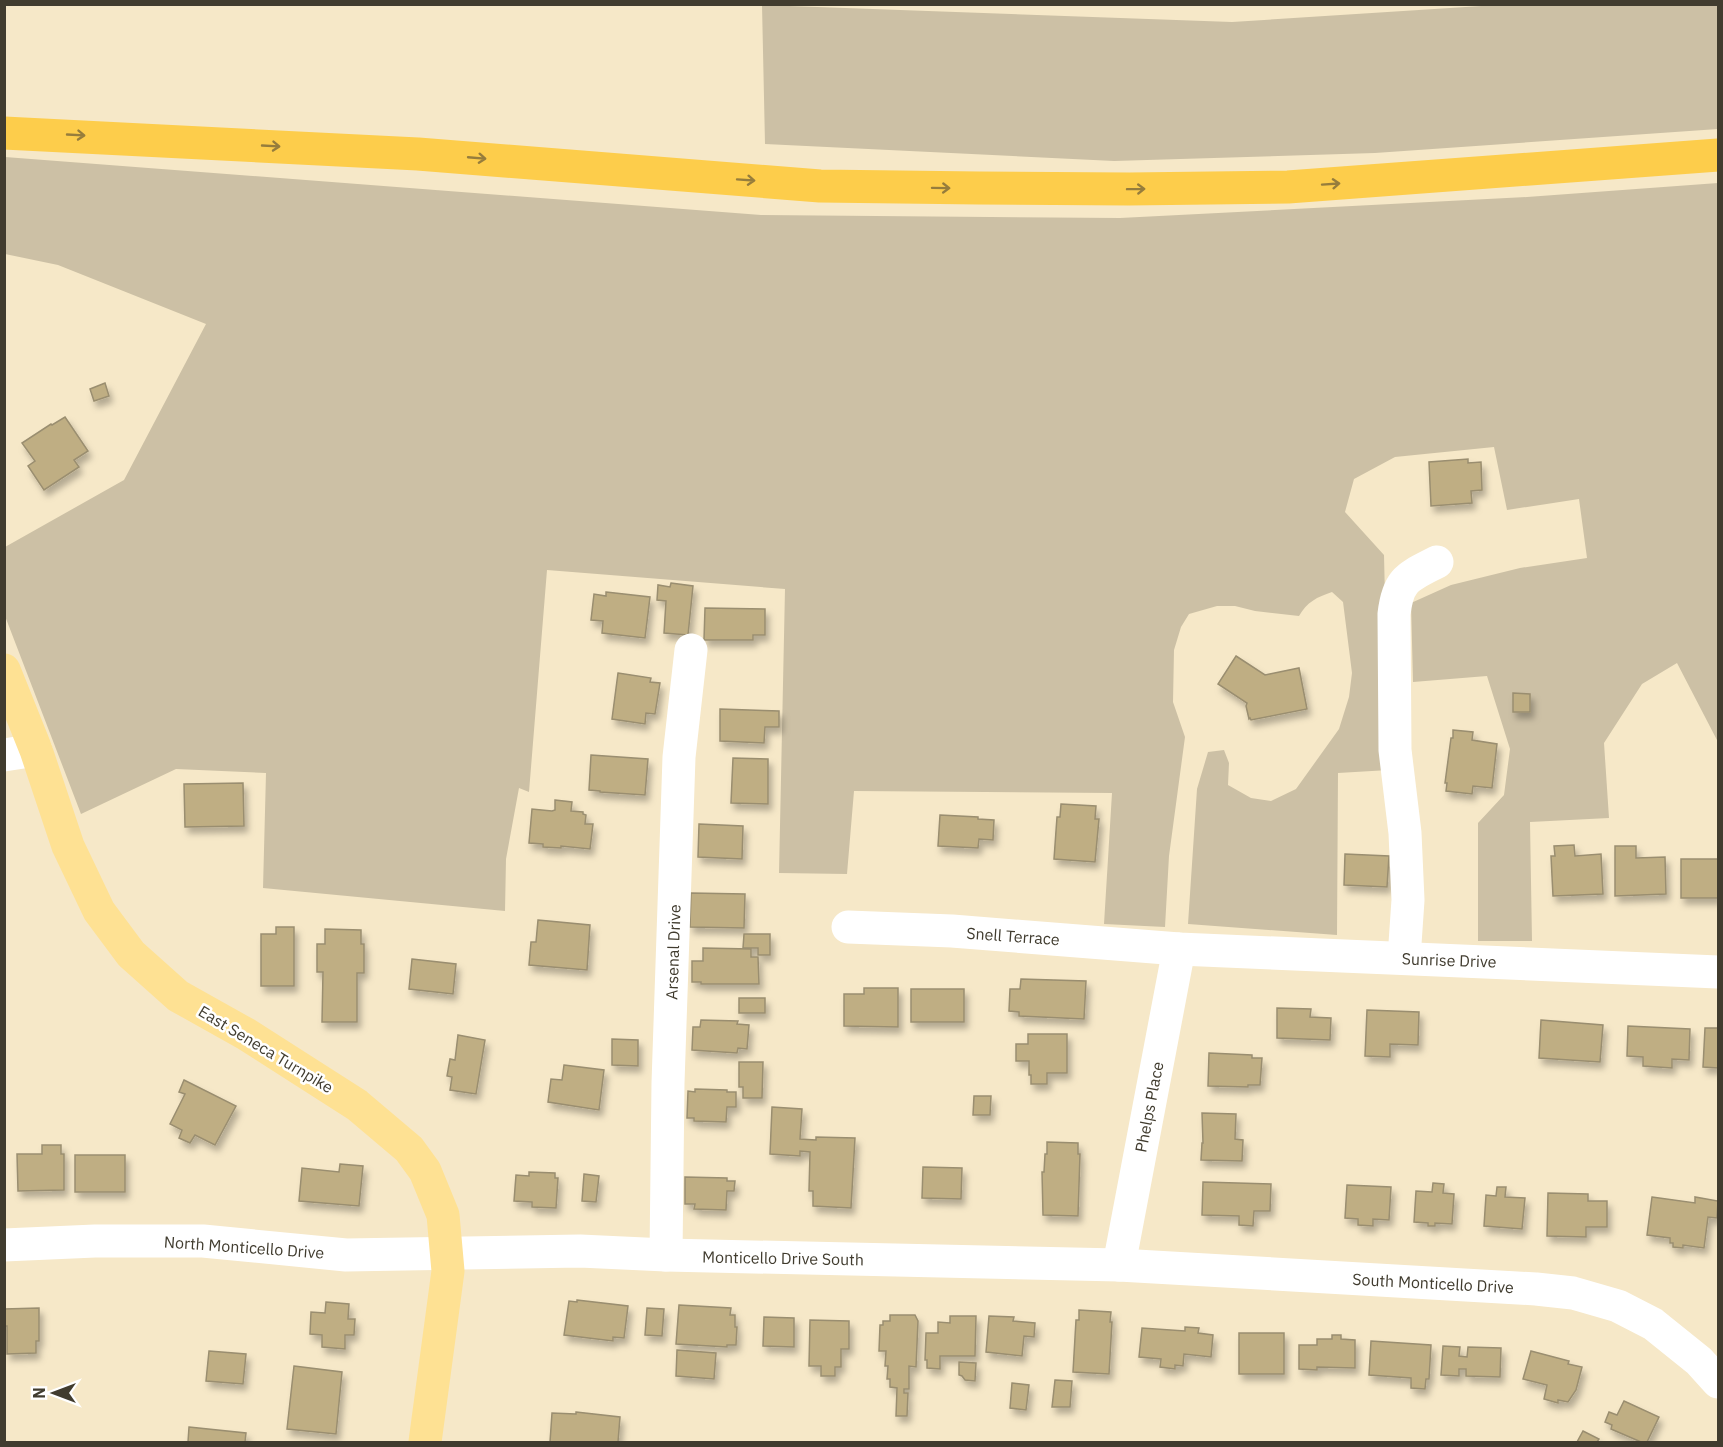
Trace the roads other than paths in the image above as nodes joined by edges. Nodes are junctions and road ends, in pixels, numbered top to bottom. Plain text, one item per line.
1 (11, 133) edge
2 (1719, 155) edge
3 (1437, 561) dead end
4 (691, 650) dead end
5 (4, 670) edge
6 (20, 753) edge
7 (848, 927) dead end
8 (1179, 949) junction
9 (1404, 958) junction
10 (1719, 972) edge
11 (4, 1245) edge
12 (447, 1254) junction
13 (666, 1255) junction
14 (1119, 1265) junction
15 (1719, 1382) edge
16 (425, 1443) edge

1 -> 2 highway
3 - 9 street
4 - 13 street, Arsenal Drive
5 - 6 main road, East Seneca Turnpike
6 - 12 main road, East Seneca Turnpike
7 - 8 street, Snell Terrace
8 - 9 street, Sunrise Drive
8 - 14 street, Phelps Place
9 - 10 street, Sunrise Drive
11 - 12 street, North Monticello Drive
12 - 13 street, Monticello Drive South
12 - 16 main road, East Seneca Turnpike
13 - 14 street, Monticello Drive South
14 - 15 street, South Monticello Drive

